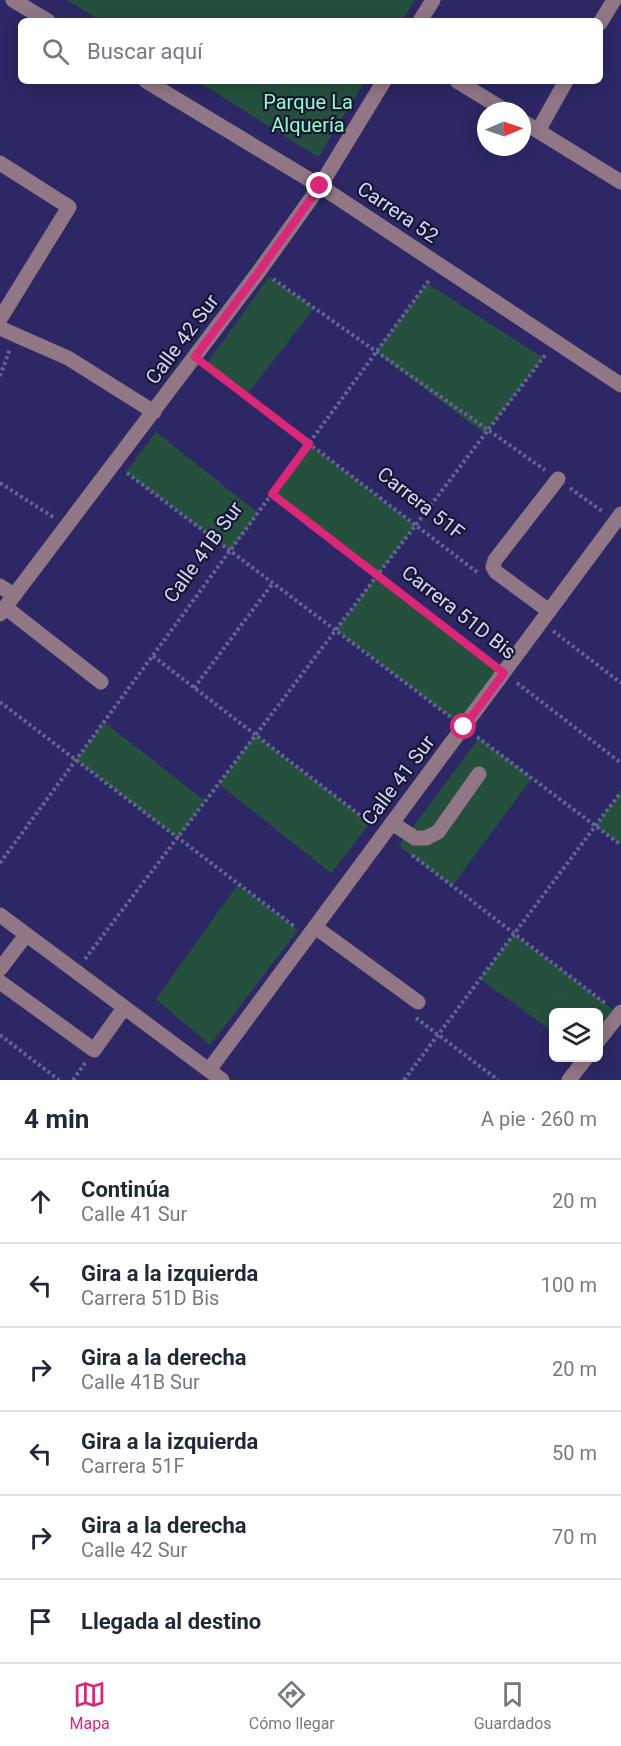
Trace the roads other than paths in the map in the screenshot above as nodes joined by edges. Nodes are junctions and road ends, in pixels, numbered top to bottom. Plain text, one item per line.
1 (13, 0) edge
2 (433, 0) edge
3 (614, 0) edge
4 (43, 18) edge
5 (422, 18) edge
6 (603, 18) edge
7 (151, 84) edge
8 (382, 84) edge
9 (462, 84) edge
10 (564, 84) edge
11 (491, 102) edge
12 (531, 126) edge
13 (538, 130) junction
14 (0, 163) edge
15 (621, 182) edge
16 (320, 186) junction
17 (0, 319) edge
18 (0, 328) edge
19 (621, 385) edge
20 (154, 412) junction
21 (558, 479) road end
22 (619, 517) edge
23 (0, 586) edge
24 (6, 605) edge
25 (545, 616) junction
26 (101, 682) dead end
27 (479, 774) dead end
28 (392, 823) junction
29 (0, 915) edge
30 (311, 932) junction
31 (26, 935) junction
32 (0, 969) edge
33 (0, 982) edge
34 (124, 1008) junction
35 (415, 1009) road end
36 (621, 1011) edge
37 (603, 1034) edge
38 (583, 1062) edge
39 (209, 1070) junction
40 (222, 1080) edge
41 (569, 1080) edge

1 - 4 street
2 - 5 street
3 - 6 street
7 - 16 street, Carrera 52
8 - 16 street, Calle 42 Sur
9 - 11 street
10 - 13 street
12 - 13 street
13 - 15 street
14 - 17 street
16 - 19 street, Carrera 52
16 - 20 street, Calle 42 Sur
18 - 20 street
20 - 24 street, Calle 42 Sur
21 - 25 street
22 - 25 street, Calle 41 Sur
23 - 24 street
24 - 26 street
25 - 28 street, Calle 41 Sur
27 - 28 street
28 - 30 street, Calle 41 Sur
29 - 31 street
30 - 35 street
30 - 39 street, Calle 41 Sur
31 - 32 street
31 - 34 street
33 - 34 street
34 - 39 street
36 - 37 street
38 - 41 street
39 - 40 street

